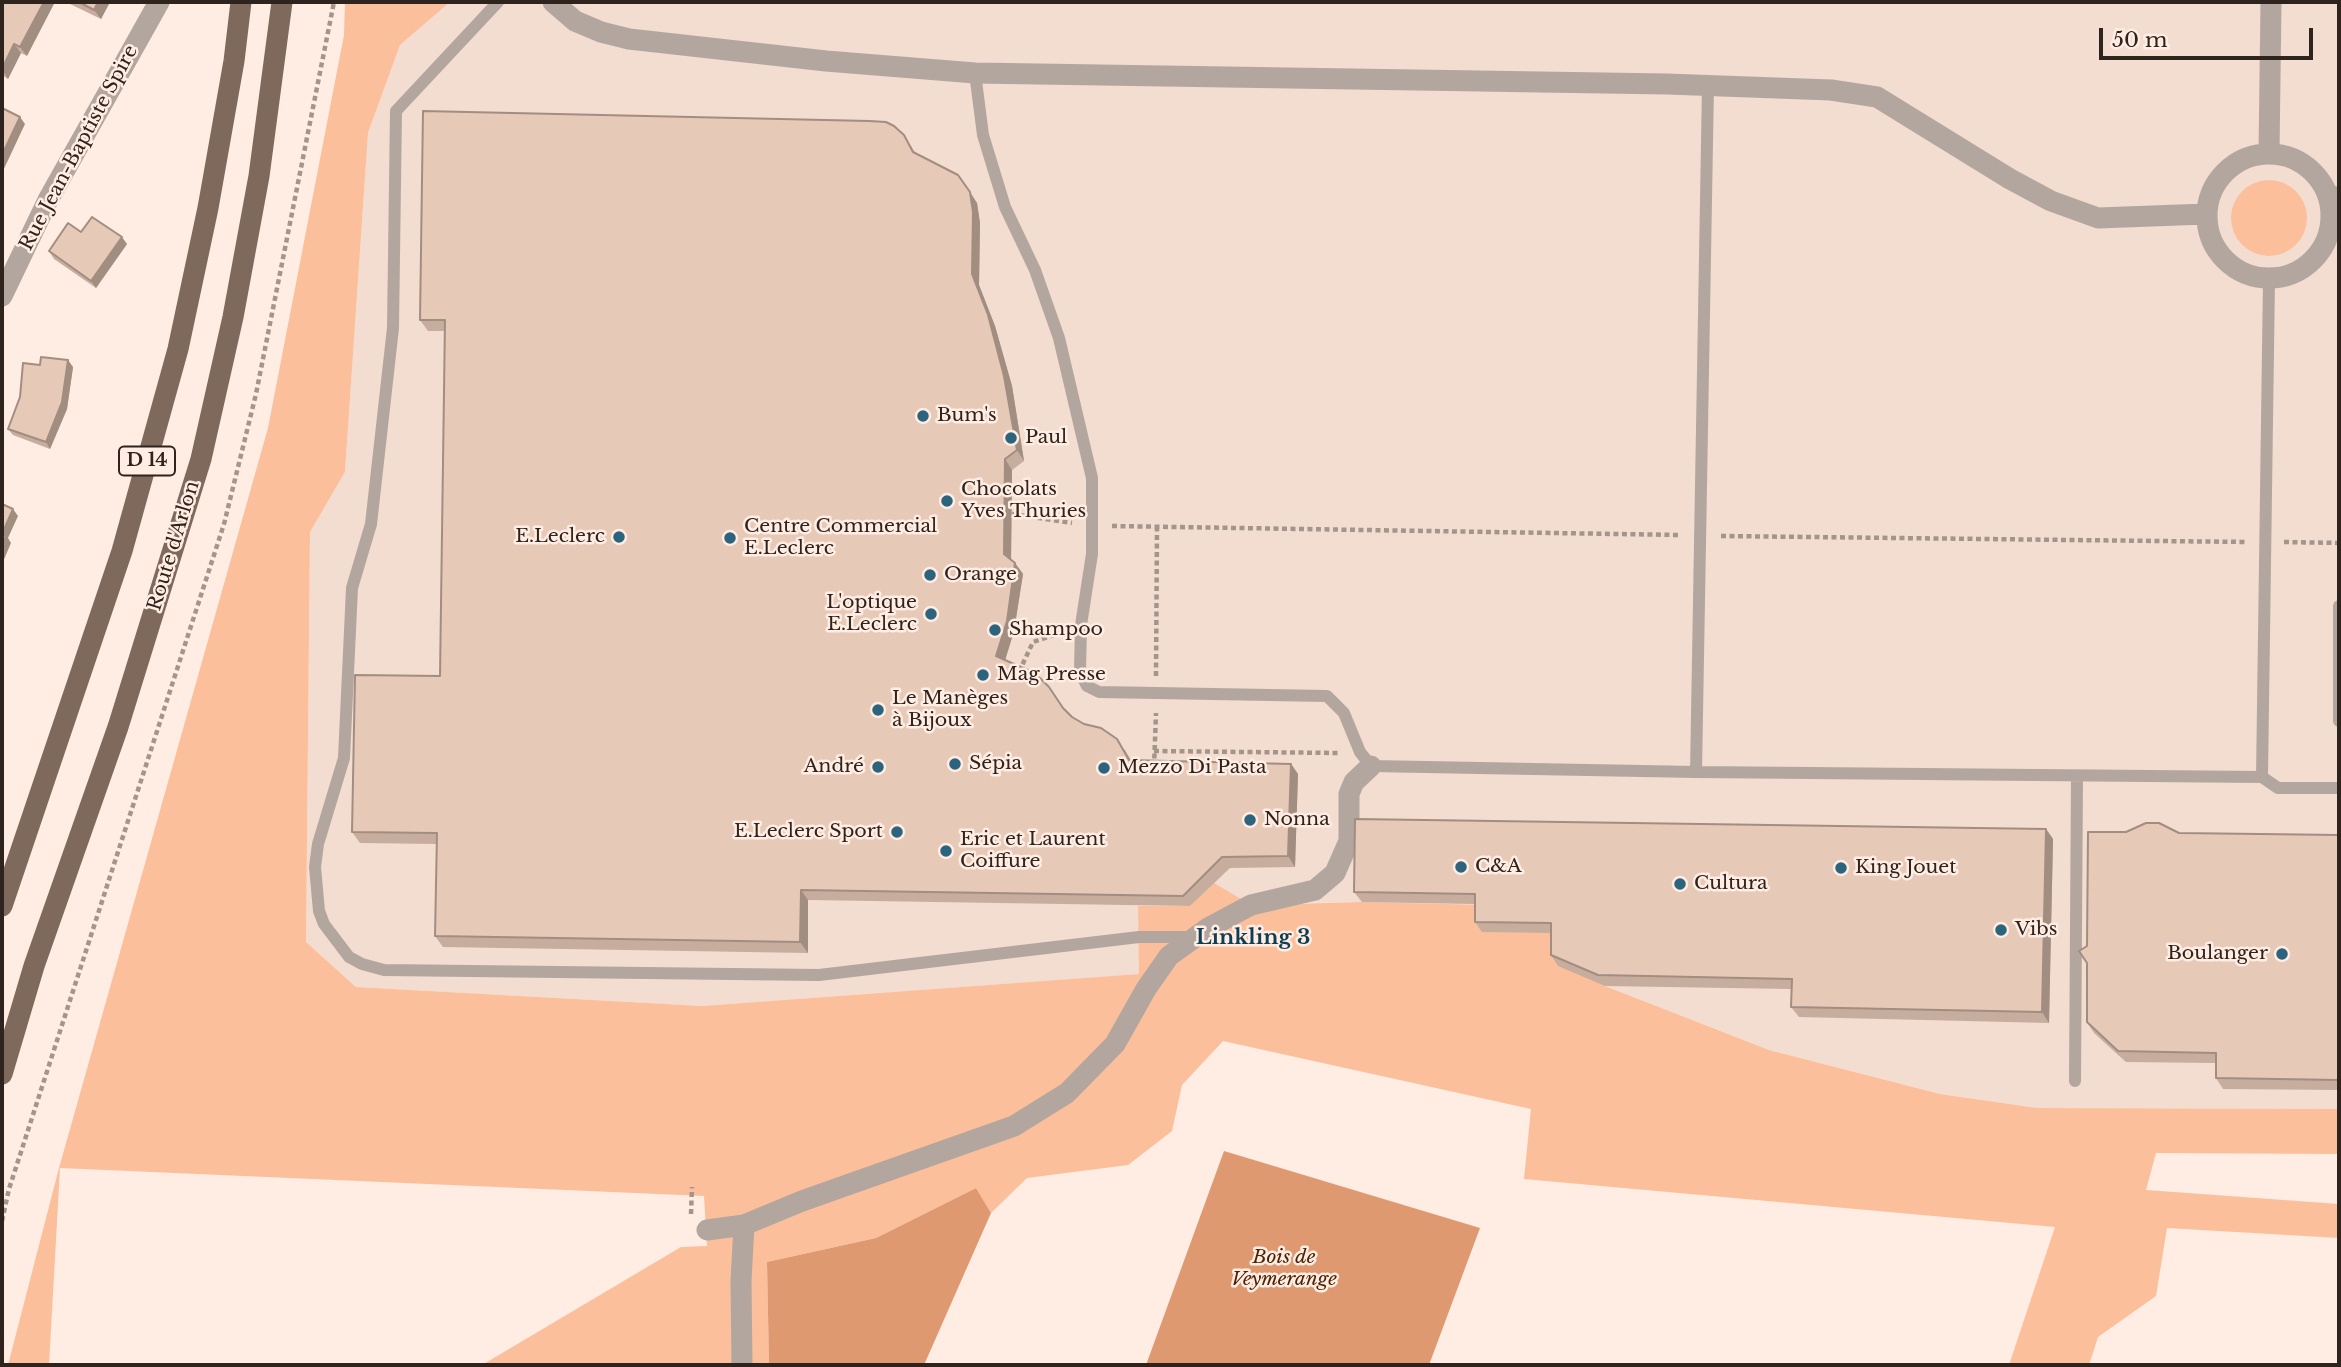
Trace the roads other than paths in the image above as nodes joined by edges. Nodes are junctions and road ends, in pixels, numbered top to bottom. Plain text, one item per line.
1 (159, 2) edge
2 (241, 2) edge
3 (282, 2) edge
4 (498, 2) edge
5 (553, 2) edge
6 (2271, 2) edge
7 (975, 72) junction
8 (1708, 85) junction
9 (2269, 153) junction
10 (2333, 191) edge
11 (2206, 214) junction
12 (2335, 227) edge
13 (2269, 279) junction
14 (2, 296) edge
15 (2339, 606) edge
16 (2339, 721) edge
17 (1366, 759) junction
18 (1696, 772) junction
19 (2077, 776) junction
20 (2262, 777) junction
21 (2339, 788) edge
22 (2, 906) edge
23 (1195, 937) junction
24 (2, 1074) edge
25 (2075, 1081) dead end
26 (744, 1225) junction
27 (706, 1230) dead end
28 (742, 1365) edge

1 - 14 street, Rue Jean-Baptiste Spire
2 - 22 main road, D 14
3 - 24 main road, Route d'Arlon / D 14
4 - 23 lane
5 - 7 street
6 - 9 street
7 - 8 street
7 - 17 lane
8 - 11 street
8 - 18 lane
9 - 10 street
9 - 11 street
10 - 12 street
11 - 13 street
12 - 13 street
13 - 20 lane
15 - 16 lane
17 - 18 lane
17 - 23 street
18 - 19 lane
19 - 20 lane
19 - 25 lane
20 - 21 lane
23 - 26 street
26 - 27 street
26 - 28 street

